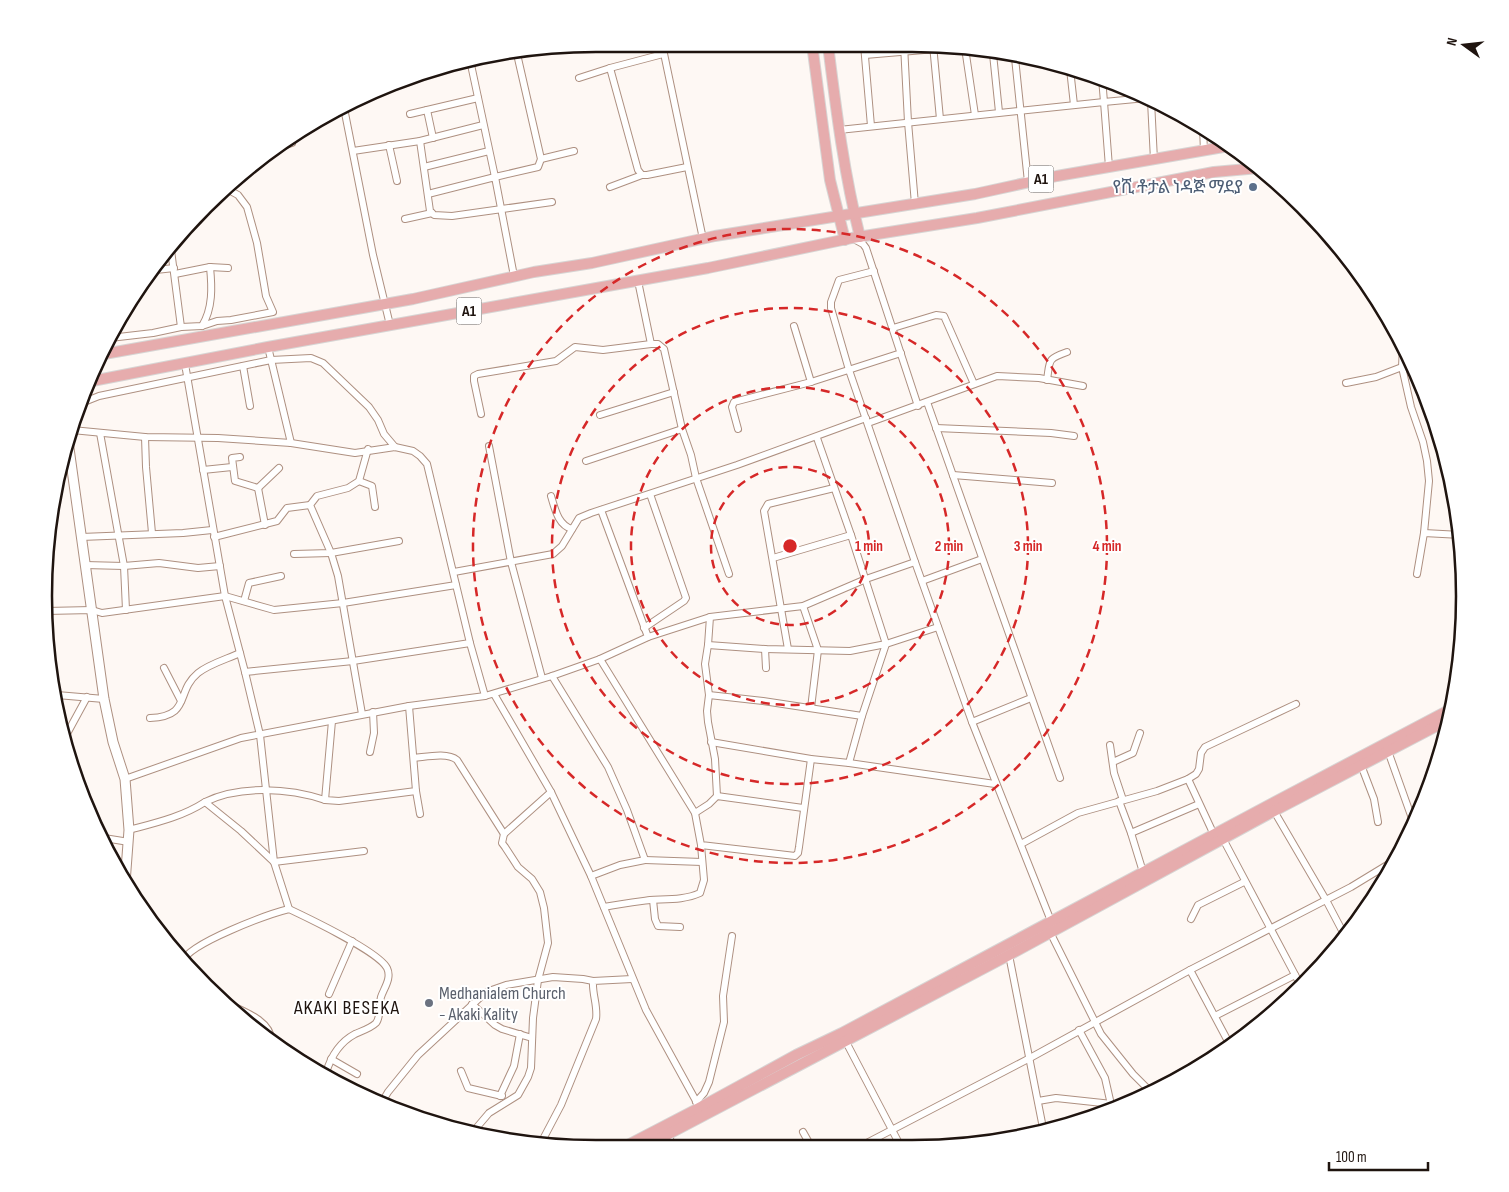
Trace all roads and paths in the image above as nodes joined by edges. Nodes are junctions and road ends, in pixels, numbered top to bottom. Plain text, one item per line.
1 (813, 52) edge
2 (829, 52) edge
3 (865, 52) edge
4 (910, 52) edge
5 (904, 53) junction
6 (934, 53) edge
7 (663, 54) joint
8 (865, 55) junction
9 (966, 55) edge
10 (518, 58) edge
11 (994, 59) edge
12 (1015, 62) edge
13 (472, 67) edge
14 (610, 68) junction
15 (1071, 76) edge
16 (579, 78) dead end
17 (1103, 87) edge
18 (478, 98) junction
19 (1132, 99) edge
20 (1104, 102) junction
21 (1074, 105) junction
22 (1151, 108) edge
23 (427, 110) junction
24 (1020, 111) junction
25 (1000, 112) junction
26 (345, 114) edge
27 (410, 114) dead end
28 (975, 115) junction
29 (940, 119) junction
30 (908, 122) junction
31 (484, 125) junction
32 (871, 126) junction
33 (840, 130) junction
34 (1203, 137) edge
35 (432, 138) junction
36 (420, 141) junction
37 (389, 146) junction
38 (1220, 148) edge
39 (353, 151) junction
40 (489, 151) junction
41 (574, 151) dead end
42 (1204, 151) junction
43 (541, 159) junction
44 (1154, 160) junction
45 (424, 167) junction
46 (687, 167) junction
47 (1109, 167) junction
48 (1249, 169) edge
49 (642, 175) junction
50 (495, 178) junction
51 (396, 180) dead end
52 (1028, 182) junction
53 (610, 186) dead end
54 (233, 192) edge
55 (428, 194) junction
56 (552, 202) dead end
57 (915, 204) junction
58 (501, 208) junction
59 (432, 213) junction
60 (854, 214) junction
61 (840, 217) junction
62 (405, 218) dead end
63 (852, 238) junction
64 (703, 239) junction
65 (172, 256) edge
66 (210, 267) junction
67 (228, 268) dead end
68 (161, 270) edge
69 (175, 271) junction
70 (874, 271) junction
71 (514, 276) junction
72 (638, 281) junction
73 (384, 303) junction
74 (390, 325) junction
75 (202, 326) junction
76 (794, 326) dead end
77 (181, 327) junction
78 (893, 328) junction
79 (118, 337) edge
80 (651, 344) junction
81 (268, 347) junction
82 (1067, 352) dead end
83 (111, 353) edge
84 (901, 353) junction
85 (272, 360) junction
86 (1402, 361) edge
87 (185, 364) junction
88 (243, 366) junction
89 (1402, 367) junction
90 (849, 370) junction
91 (188, 377) junction
92 (98, 380) edge
93 (1047, 380) junction
94 (811, 382) junction
95 (1346, 383) dead end
96 (974, 384) junction
97 (1084, 386) dead end
98 (674, 392) junction
99 (89, 400) edge
100 (927, 402) junction
101 (250, 406) dead end
102 (918, 406) junction
103 (481, 414) dead end
104 (600, 416) dead end
105 (867, 421) junction
106 (936, 428) junction
107 (738, 429) dead end
108 (682, 430) junction
109 (78, 431) edge
110 (100, 433) junction
111 (1074, 436) dead end
112 (145, 437) junction
113 (817, 438) junction
114 (198, 439) junction
115 (291, 443) junction
116 (488, 446) dead end
117 (395, 447) junction
118 (368, 450) junction
119 (355, 453) junction
120 (240, 457) dead end
121 (70, 459) edge
122 (586, 461) dead end
123 (364, 463) junction
124 (232, 467) junction
125 (279, 468) dead end
126 (203, 470) junction
127 (952, 475) junction
128 (696, 478) junction
129 (359, 481) junction
130 (1052, 483) dead end
131 (258, 488) junction
132 (834, 488) junction
133 (650, 494) junction
134 (551, 496) dead end
135 (310, 505) junction
136 (375, 507) dead end
137 (601, 510) junction
138 (265, 525) junction
139 (572, 529) junction
140 (212, 530) junction
141 (152, 533) junction
142 (1424, 533) junction
143 (119, 535) junction
144 (851, 535) junction
145 (1453, 535) edge
146 (80, 537) junction
147 (214, 537) junction
148 (399, 542) dead end
149 (331, 553) junction
150 (294, 554) dead end
151 (773, 558) junction
152 (982, 559) junction
153 (511, 562) junction
154 (914, 562) junction
155 (85, 565) junction
156 (124, 566) junction
157 (220, 566) junction
158 (454, 572) junction
159 (729, 574) dead end
160 (1417, 574) dead end
161 (281, 576) dead end
162 (866, 580) junction
163 (922, 580) junction
164 (456, 585) junction
165 (225, 596) junction
166 (244, 601) junction
167 (343, 603) junction
168 (803, 606) junction
169 (781, 608) junction
170 (92, 610) junction
171 (126, 610) junction
172 (53, 611) edge
173 (710, 617) junction
174 (938, 627) junction
175 (644, 628) junction
176 (648, 637) junction
177 (470, 643) junction
178 (886, 644) junction
179 (708, 645) junction
180 (765, 649) junction
181 (788, 649) junction
182 (818, 650) junction
183 (240, 653) junction
184 (600, 659) junction
185 (353, 661) junction
186 (164, 668) dead end
187 (766, 668) dead end
188 (246, 672) junction
189 (552, 676) junction
190 (542, 678) junction
191 (62, 694) edge
192 (494, 694) junction
193 (486, 696) junction
194 (709, 696) junction
195 (87, 697) junction
196 (1031, 698) junction
197 (104, 699) junction
198 (181, 701) junction
199 (1296, 704) dead end
200 (409, 706) junction
201 (811, 708) junction
202 (373, 712) junction
203 (1443, 713) edge
204 (362, 714) junction
205 (862, 716) junction
206 (150, 718) dead end
207 (332, 722) junction
208 (972, 722) junction
209 (1441, 724) edge
210 (69, 729) edge
211 (1140, 733) dead end
212 (260, 735) junction
213 (711, 742) junction
214 (1110, 745) dead end
215 (1388, 751) junction
216 (370, 752) dead end
217 (414, 758) junction
218 (811, 760) junction
219 (1113, 762) junction
220 (849, 763) junction
221 (1361, 765) junction
222 (1060, 778) dead end
223 (125, 779) junction
224 (1188, 779) junction
225 (995, 784) junction
226 (267, 790) junction
227 (416, 792) junction
228 (551, 792) junction
229 (717, 796) junction
230 (325, 800) junction
231 (1121, 801) junction
232 (205, 802) junction
233 (1199, 804) junction
234 (803, 808) junction
235 (1274, 811) junction
236 (695, 813) junction
237 (420, 814) dead end
238 (1410, 814) edge
239 (1378, 822) dead end
240 (129, 830) junction
241 (1131, 833) junction
242 (504, 834) junction
243 (1218, 836) junction
244 (111, 839) edge
245 (128, 842) junction
246 (1021, 844) junction
247 (701, 845) junction
248 (364, 851) dead end
249 (646, 860) junction
250 (274, 862) junction
251 (702, 862) junction
252 (1385, 866) edge
253 (126, 870) edge
254 (1143, 872) junction
255 (591, 876) junction
256 (1244, 882) junction
257 (653, 900) junction
258 (1326, 900) junction
259 (604, 907) junction
260 (289, 909) junction
261 (1191, 919) dead end
262 (1050, 927) junction
263 (680, 928) dead end
264 (1270, 929) junction
265 (1342, 930) edge
266 (732, 936) dead end
267 (352, 941) junction
268 (187, 954) edge
269 (1009, 955) junction
270 (1190, 970) junction
271 (1295, 975) junction
272 (632, 979) junction
273 (538, 980) junction
274 (1297, 980) edge
275 (593, 981) junction
276 (329, 994) dead end
277 (472, 1004) junction
278 (1215, 1016) junction
279 (252, 1017) edge
280 (1094, 1022) junction
281 (269, 1030) edge
282 (1080, 1030) junction
283 (520, 1034) junction
284 (532, 1038) junction
285 (1227, 1039) edge
286 (845, 1040) junction
287 (1030, 1058) junction
288 (331, 1059) junction
289 (328, 1069) edge
290 (461, 1071) dead end
291 (358, 1074) dead end
292 (1146, 1087) edge
293 (500, 1096) junction
294 (385, 1097) edge
295 (512, 1099) junction
296 (1038, 1101) junction
297 (1111, 1102) edge
298 (1104, 1105) edge
299 (700, 1109) junction
300 (1042, 1124) edge
301 (478, 1126) edge
302 (891, 1130) junction
303 (803, 1132) dead end
304 (668, 1135) junction
305 (544, 1137) edge
306 (638, 1140) edge
307 (658, 1140) edge
308 (670, 1140) edge
309 (808, 1140) edge
310 (872, 1140) edge
311 (897, 1140) edge

1 - 61 main road
2 - 33 main road
3 - 8 street
4 - 5 street
5 - 8 street
5 - 30 street
6 - 29 street
7 - 14 street
7 - 46 street
8 - 32 street
9 - 28 street
10 - 43 street
11 - 25 street
12 - 24 street
13 - 18 street
14 - 16 street
14 - 49 street
15 - 21 street
17 - 20 street
18 - 23 street
18 - 31 street
19 - 20 street
20 - 21 street
20 - 47 street
21 - 24 street
22 - 44 street
23 - 27 street
23 - 35 street
24 - 25 street
24 - 52 street
25 - 28 street
26 - 39 street
28 - 29 street
29 - 30 street
30 - 32 street
30 - 57 street
31 - 35 street
31 - 40 street
32 - 33 street
33 - 60 main road
34 - 42 street
35 - 36 street
36 - 37 street
36 - 45 street
37 - 39 street
37 - 51 street
38 - 42 main road, A1
39 - 73 street
40 - 45 street
40 - 50 street
41 - 43 street
42 - 44 main road, A1
43 - 50 street
44 - 47 main road, A1
45 - 55 street
46 - 49 street
46 - 64 street
47 - 52 main road, A1
48 - 63 main road, A1
49 - 53 street
50 - 55 street
50 - 58 street
52 - 57 main road, A1
54 - 75 street
55 - 59 street
56 - 58 street
57 - 60 main road, A1
58 - 59 street
58 - 71 street
59 - 62 street
60 - 61 main road, A1
60 - 63 main road
61 - 63 main road
61 - 64 main road, A1
63 - 70 street
63 - 72 main road, A1
64 - 71 main road, A1
65 - 69 street
66 - 67 street
66 - 69 street
66 - 75 street
68 - 69 street
69 - 77 street
70 - 78 street
70 - 90 street
71 - 73 main road, A1
72 - 74 main road, A1
72 - 80 street
73 - 74 street
73 - 83 main road, A1
74 - 81 main road, A1
75 - 77 street
76 - 94 street
77 - 79 street
78 - 84 street
78 - 96 street
80 - 98 street
80 - 103 street
81 - 85 street
81 - 87 main road, A1
82 - 93 street
84 - 90 street
84 - 102 street
85 - 88 street
85 - 115 street
85 - 117 street
86 - 89 street
87 - 91 street
87 - 92 main road, A1
88 - 91 street
88 - 101 street
89 - 95 street
89 - 142 street
90 - 94 street
90 - 105 street
91 - 99 street
91 - 114 street
93 - 96 street
93 - 97 street
94 - 107 street
96 - 100 street
98 - 104 street
98 - 108 street
100 - 102 street
100 - 106 street
102 - 105 street
105 - 113 street
105 - 154 street
106 - 111 street
106 - 127 street
108 - 122 street
108 - 128 street
109 - 110 street
110 - 112 street
110 - 143 street
112 - 114 street
112 - 141 street
113 - 128 street
113 - 132 street
114 - 115 street
114 - 126 street
115 - 119 street
116 - 153 street
117 - 118 street
117 - 158 street
118 - 119 street
118 - 123 street
119 - 123 street
120 - 124 street
121 - 146 main road
123 - 129 street
124 - 126 street
124 - 131 street
125 - 131 street
126 - 140 street
127 - 130 street
127 - 152 street
128 - 133 street
128 - 159 street
129 - 135 street
129 - 136 street
131 - 138 street
132 - 144 street
132 - 151 street
133 - 137 street
133 - 175 street
134 - 139 street
135 - 138 street
135 - 149 street
137 - 139 street
137 - 175 street
138 - 147 street
139 - 153 street
140 - 141 street
140 - 147 street
141 - 143 street
142 - 145 street
142 - 160 street
143 - 146 street
143 - 156 street
144 - 151 street
144 - 162 street
146 - 155 main road
147 - 157 street
148 - 149 street
149 - 150 street
149 - 167 street
151 - 169 street
152 - 163 street
152 - 196 street
153 - 158 street
153 - 190 street
154 - 162 street
154 - 163 street
155 - 156 street
155 - 170 main road
156 - 157 street
156 - 171 street
157 - 165 street
158 - 164 street
161 - 166 street
162 - 168 street
162 - 178 street
163 - 174 street
164 - 167 street
164 - 177 street
165 - 166 street
165 - 171 street
165 - 183 street
166 - 167 street
167 - 185 street
168 - 169 street
168 - 182 street
169 - 173 street
169 - 181 street
170 - 171 street
170 - 172 street
170 - 197 main road
173 - 176 street
173 - 179 street
174 - 178 street
174 - 208 street
175 - 176 street
176 - 184 street
177 - 185 street
177 - 193 street
178 - 182 street
178 - 205 street
179 - 180 street
179 - 194 street
180 - 181 street
180 - 187 street
181 - 182 street
182 - 201 street
183 - 188 street
183 - 198 street
184 - 189 street
184 - 236 street
185 - 188 street
185 - 204 street
186 - 198 street
188 - 212 street
189 - 190 street
189 - 249 street
190 - 192 street
191 - 195 street
192 - 193 street
192 - 228 street
193 - 200 street
194 - 201 street
194 - 213 street
195 - 197 street
195 - 210 street
196 - 208 street
196 - 222 street
197 - 223 main road
198 - 206 street
199 - 224 street
200 - 202 street
200 - 217 street
201 - 205 street
202 - 204 street
202 - 216 street
203 - 243 main road
204 - 207 street
205 - 220 street
207 - 212 street
207 - 230 street
208 - 225 street
209 - 215 main road
211 - 219 street
212 - 223 street
212 - 226 street
213 - 218 street
213 - 229 street
214 - 219 street
215 - 221 main road
215 - 238 street
217 - 227 street
217 - 242 street
218 - 220 street
218 - 234 street
219 - 231 street
220 - 225 street
221 - 235 main road
221 - 239 street
223 - 240 main road
224 - 231 street
224 - 233 street
225 - 246 street
226 - 230 street
226 - 232 street
226 - 250 street
227 - 230 street
227 - 237 street
228 - 242 street
228 - 255 street
229 - 234 street
229 - 236 street
231 - 241 street
231 - 246 street
232 - 240 street
232 - 250 street
233 - 241 street
233 - 243 street
234 - 247 street
235 - 243 main road
235 - 258 street
236 - 247 street
240 - 245 main road
241 - 254 street
242 - 273 street
243 - 254 main road
243 - 256 street
243 - 262 main road
244 - 245 street
245 - 253 main road
246 - 262 street
247 - 251 street
248 - 250 street
249 - 251 street
249 - 255 street
250 - 260 street
251 - 257 street
252 - 258 street
254 - 262 main road
255 - 259 street
256 - 261 street
256 - 264 street
257 - 259 street
257 - 263 street
258 - 264 street
258 - 265 street
259 - 272 street
260 - 267 street
260 - 268 street
262 - 269 main road
262 - 280 street
262 - 299 main road
264 - 270 street
264 - 271 street
266 - 299 street
267 - 276 street
267 - 288 street
269 - 286 main road
269 - 287 street
270 - 278 street
270 - 280 street
271 - 274 street
271 - 278 street
272 - 275 street
272 - 299 street
273 - 275 street
273 - 277 street
273 - 284 street
275 - 305 street
277 - 283 street
277 - 294 street
278 - 285 street
279 - 281 street
280 - 282 street
280 - 292 street
282 - 287 street
282 - 297 street
283 - 284 street
283 - 293 street
284 - 295 street
286 - 299 main road
286 - 302 street
287 - 296 street
287 - 302 street
288 - 289 street
288 - 291 street
290 - 293 street
293 - 295 street
295 - 301 street
296 - 298 street
296 - 300 street
299 - 304 main road
299 - 306 main road
302 - 310 street
302 - 311 street
303 - 309 street
304 - 307 main road
304 - 308 street

